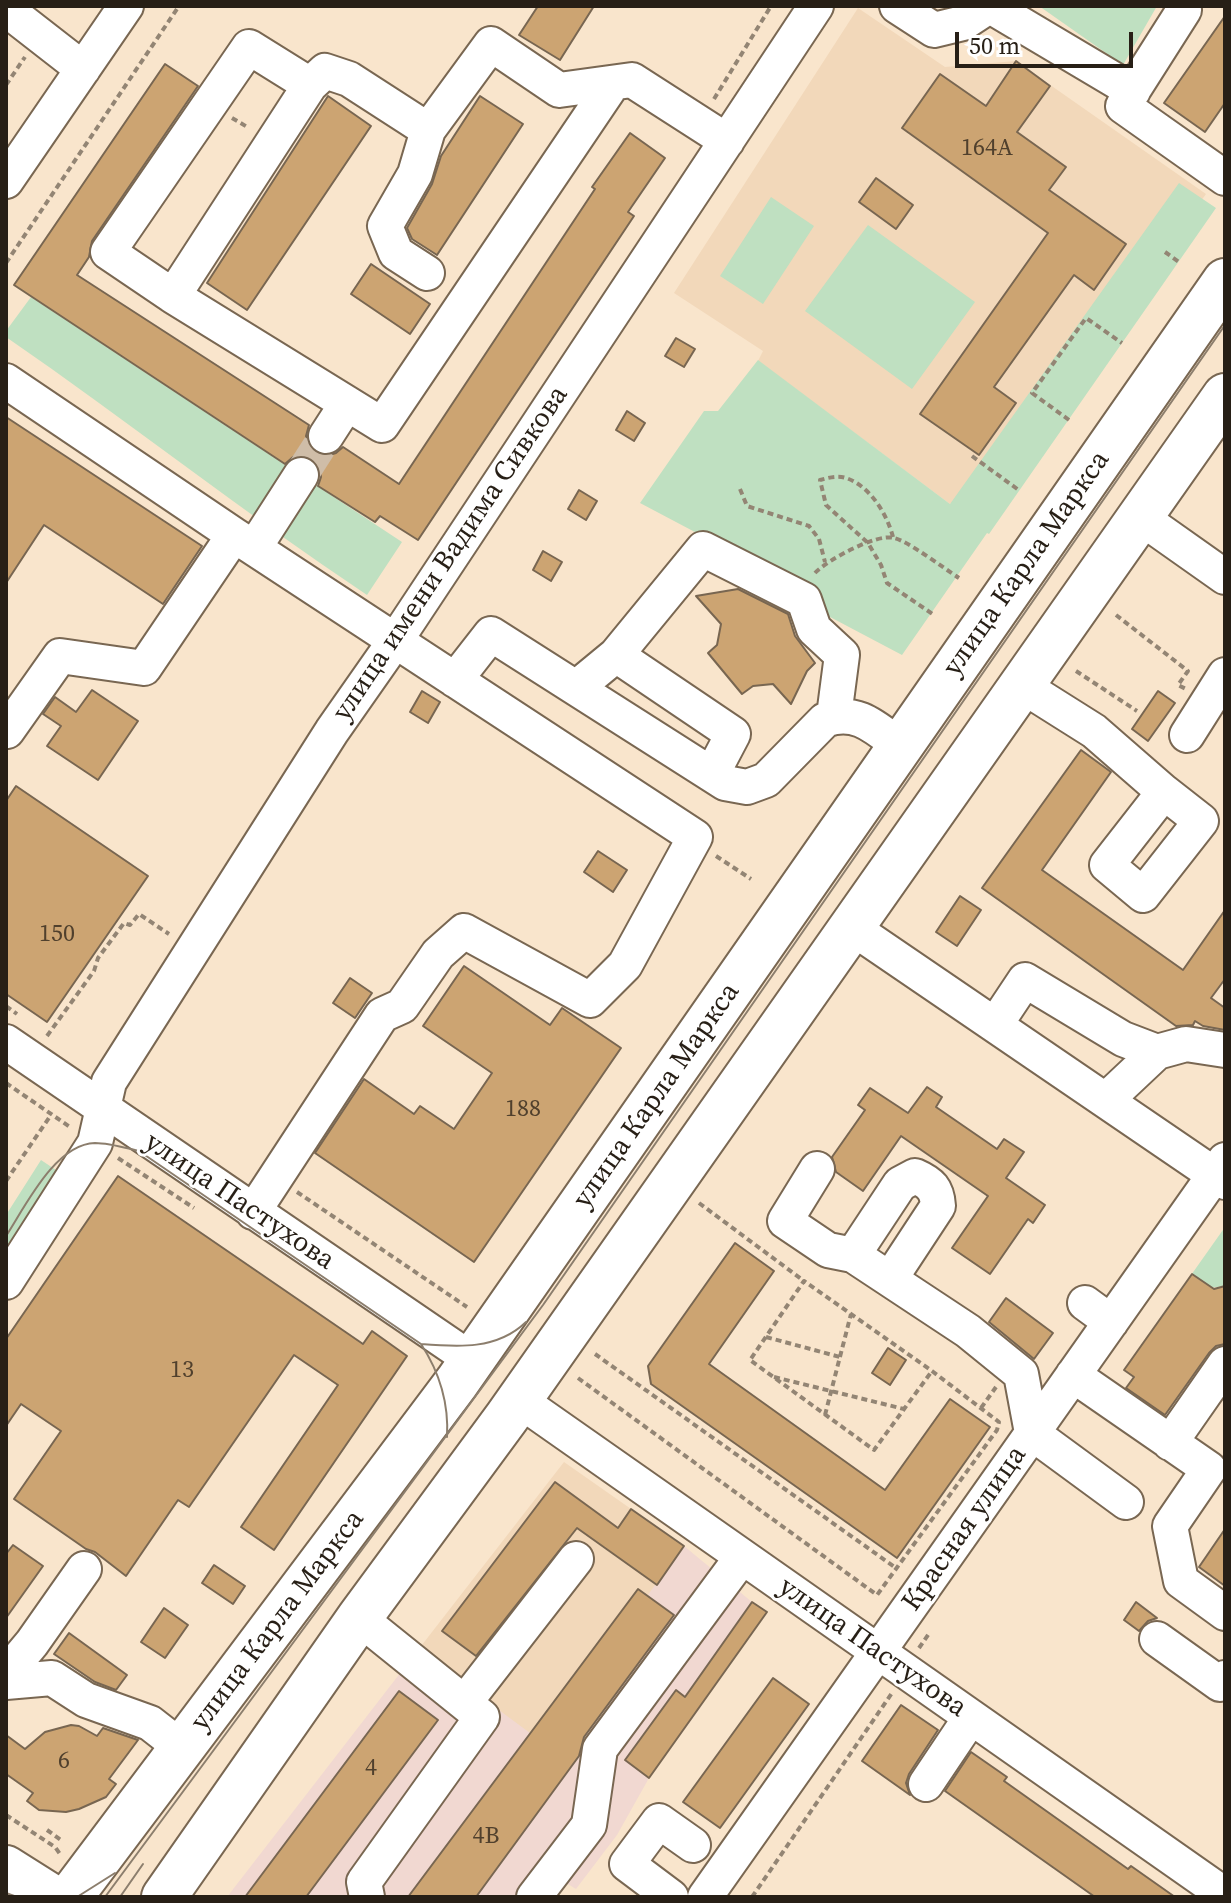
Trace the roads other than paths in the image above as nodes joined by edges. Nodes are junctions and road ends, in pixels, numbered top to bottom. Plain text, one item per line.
1 (126, 6) edge
2 (816, 6) edge
3 (897, 6) edge
4 (989, 6) edge
5 (1183, 6) edge
6 (6, 9) edge
7 (83, 69) junction
8 (613, 83) junction
9 (310, 85) junction
10 (1133, 91) junction
11 (428, 130) junction
12 (713, 132) junction
13 (1225, 178) edge
14 (6, 181) edge
15 (427, 273) dead end
16 (1225, 281) edge
17 (173, 296) junction
18 (6, 381) edge
19 (1225, 396) edge
20 (346, 405) junction
21 (326, 436) tunnel mouth
22 (301, 475) tunnel mouth
23 (1140, 517) junction
24 (244, 541) junction
25 (1225, 577) edge
26 (395, 641) junction
27 (616, 655) junction
28 (455, 680) junction
29 (1021, 685) junction
30 (576, 688) junction
31 (1216, 688) edge
32 (834, 716) junction
33 (7, 731) edge
34 (1187, 735) dead end
35 (900, 746) junction
36 (712, 774) junction
37 (1164, 792) dead end
38 (851, 927) junction
39 (995, 1025) junction
40 (23, 1031) edge
41 (1225, 1050) edge
42 (1157, 1052) junction
43 (1106, 1100) junction
44 (103, 1110) junction
45 (817, 1169) dead end
46 (1222, 1173) edge
47 (261, 1201) junction
48 (853, 1255) junction
49 (890, 1279) junction
50 (6, 1282) edge
51 (472, 1360) junction
52 (1225, 1364) edge
53 (1073, 1375) junction
54 (534, 1410) junction
55 (1032, 1433) junction
56 (1170, 1443) junction
57 (1126, 1502) dead end
58 (742, 1557) junction
59 (576, 1559) dead end
60 (84, 1569) dead end
61 (1225, 1613) edge
62 (359, 1618) junction
63 (1157, 1639) dead end
64 (891, 1661) junction
65 (6, 1674) edge
66 (1225, 1678) edge
67 (6, 1682) edge
68 (465, 1702) junction
69 (971, 1717) junction
70 (182, 1748) junction
71 (926, 1784) dead end
72 (693, 1845) dead end
73 (6, 1868) edge
74 (62, 1884) edge
75 (1225, 1895) edge
76 (164, 1897) edge
77 (367, 1897) edge
78 (534, 1897) edge
79 (671, 1897) edge
80 (705, 1897) edge

1 - 7 street
2 - 12 street, улица имени Вадима Сивкова
3 - 4 street
4 - 10 street
5 - 10 street
6 - 7 street
7 - 14 street
8 - 11 street
8 - 12 street
8 - 20 street
9 - 11 street
9 - 17 street
9 - 17 street
10 - 13 street
11 - 15 street
12 - 26 street, улица имени Вадима Сивкова
16 - 35 main road, улица Карла Маркса
17 - 20 street
18 - 24 street
19 - 23 main road
20 - 21 street
22 - 24 street
23 - 25 street
23 - 29 main road
24 - 26 street
24 - 33 street
26 - 28 street
26 - 44 street, улица имени Вадима Сивкова
27 - 30 street
27 - 32 street
27 - 36 street
28 - 30 street
28 - 47 street
29 - 37 street
29 - 38 main road
30 - 36 street
31 - 34 street
32 - 35 street
32 - 36 street
35 - 51 main road, улица Карла Маркса
38 - 39 street
38 - 54 main road
39 - 42 street
39 - 43 street
40 - 44 street, улица Пастухова
41 - 42 street
42 - 43 street
43 - 46 street
44 - 47 street, улица Пастухова
44 - 50 street, улица имени Вадима Сивкова
45 - 48 street
46 - 53 street, Красная улица
47 - 51 street, улица Пастухова
48 - 49 street
48 - 49 street
49 - 55 street
51 - 70 main road, улица Карла Маркса
52 - 56 street
53 - 55 street, Красная улица
53 - 56 street
54 - 58 street, улица Пастухова
54 - 62 main road
55 - 57 street
55 - 64 street, Красная улица
56 - 61 street
58 - 64 street, улица Пастухова
58 - 78 street
59 - 68 street
60 - 65 street
62 - 68 street
62 - 76 main road
63 - 66 street
64 - 69 street, улица Пастухова
64 - 80 street, Красная улица
67 - 70 street
68 - 77 street
69 - 71 street
69 - 75 street, улица Пастухова
70 - 74 main road, улица Карла Маркса
72 - 79 street
73 - 74 main road

